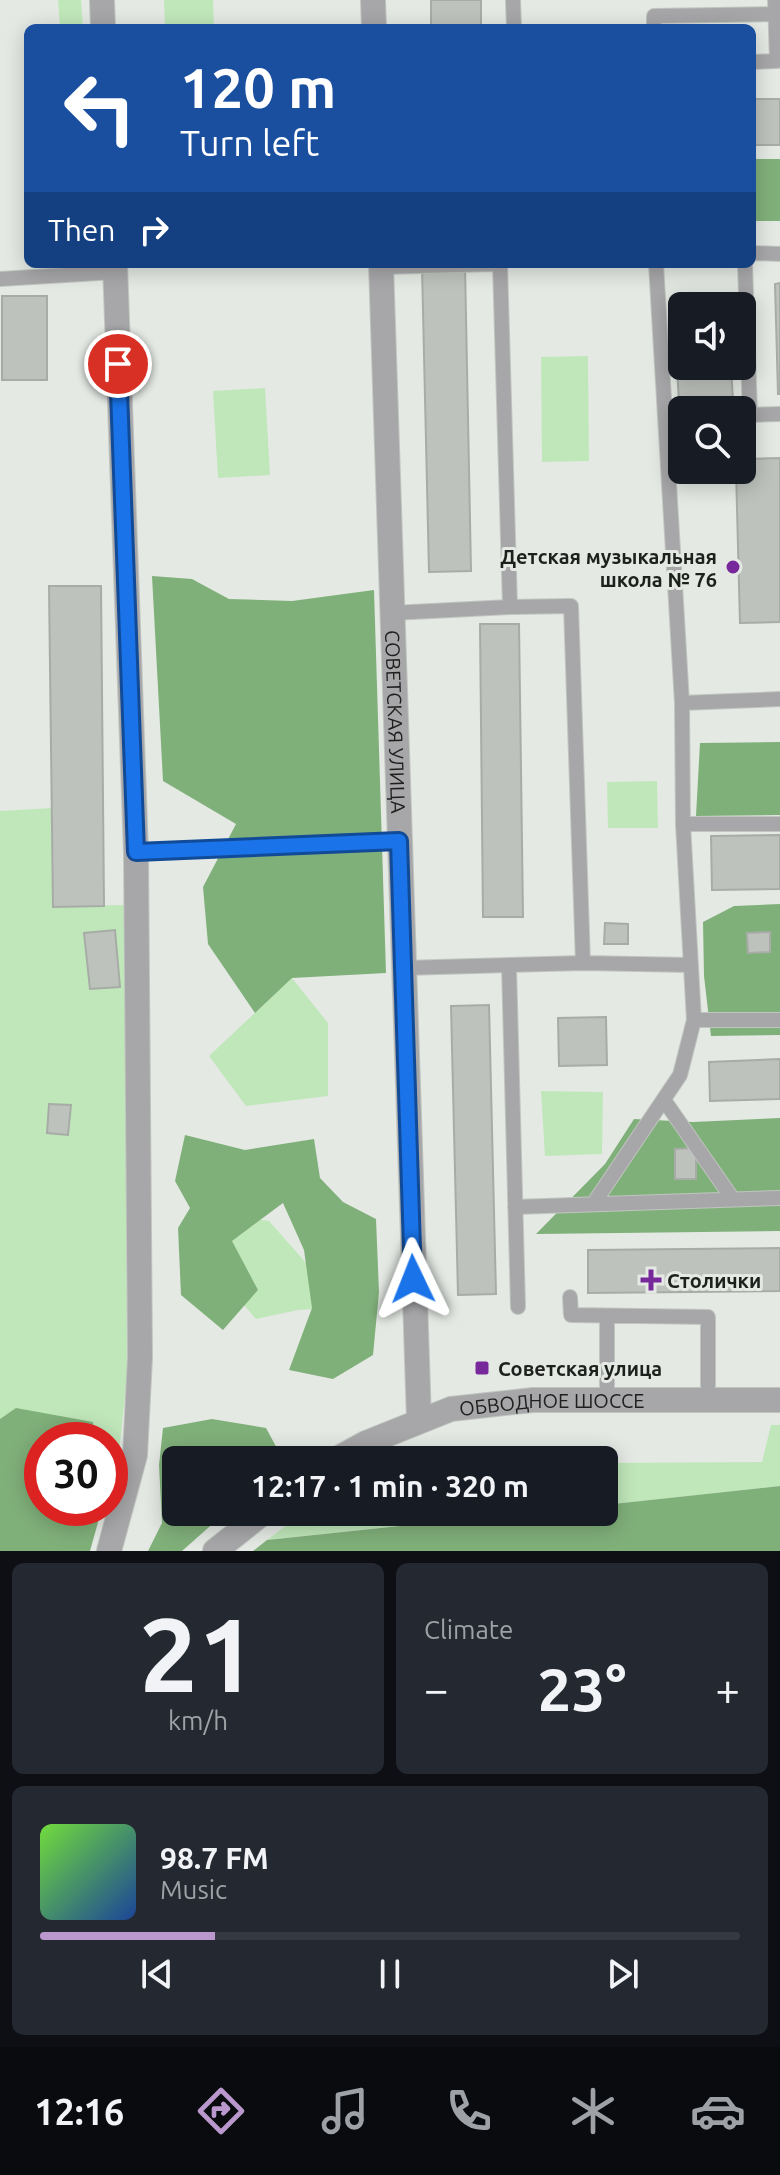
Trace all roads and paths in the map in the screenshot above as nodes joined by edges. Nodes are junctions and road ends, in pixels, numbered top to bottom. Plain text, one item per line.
1 (102, 0) edge
2 (373, 0) edge
3 (513, 0) edge
4 (775, 7) edge
5 (103, 24) edge
6 (374, 24) edge
7 (514, 24) edge
8 (654, 24) edge
9 (779, 61) edge
10 (756, 62) edge
11 (756, 253) edge
12 (780, 254) edge
13 (115, 268) edge
14 (381, 268) edge
15 (500, 268) edge
16 (656, 268) edge
17 (745, 268) edge
18 (0, 279) edge
19 (672, 396) edge
20 (746, 396) edge
21 (780, 414) edge
22 (756, 415) edge
23 (677, 484) edge
24 (510, 607) junction
25 (392, 613) junction
26 (780, 699) edge
27 (682, 703) junction
28 (683, 824) junction
29 (780, 824) edge
30 (399, 841) junction
31 (136, 852) junction
32 (583, 963) junction
33 (690, 965) junction
34 (509, 966) junction
35 (403, 968) junction
36 (694, 1020) junction
37 (780, 1020) edge
38 (664, 1100) junction
39 (732, 1198) junction
40 (780, 1198) edge
41 (594, 1203) junction
42 (515, 1207) junction
43 (570, 1297) dead end
44 (518, 1307) dead end
45 (607, 1316) junction
46 (607, 1399) junction
47 (708, 1400) junction
48 (780, 1400) edge
49 (419, 1420) junction
50 (361, 1446) edge
51 (246, 1526) edge
52 (109, 1551) edge
53 (215, 1551) edge

1 - 5 street
2 - 6 street
3 - 7 lane
4 - 8 lane
4 - 9 lane
9 - 10 lane
11 - 12 lane
13 - 18 lane
13 - 31 street
14 - 25 street, СОВЕТСКАЯ УЛИЦА
15 - 24 lane
16 - 19 lane
17 - 20 lane
21 - 22 lane
23 - 27 lane
24 - 25 lane
24 - 32 lane
25 - 30 street, СОВЕТСКАЯ УЛИЦА
26 - 27 lane
27 - 28 lane
28 - 29 lane
28 - 33 lane
30 - 31 lane
30 - 35 street, СОВЕТСКАЯ УЛИЦА
31 - 52 street
32 - 33 lane
32 - 34 lane
33 - 36 lane
34 - 35 lane
34 - 42 lane
35 - 49 street, СОВЕТСКАЯ УЛИЦА
36 - 37 lane
36 - 38 lane
38 - 39 lane
38 - 41 lane
39 - 40 lane
39 - 41 lane
41 - 42 lane
42 - 44 lane
43 - 45 lane
45 - 46 lane
45 - 47 lane
46 - 47 street, ОБВОДНОЕ ШОССЕ
46 - 49 street, ОБВОДНОЕ ШОССЕ
47 - 48 street, ОБВОДНОЕ ШОССЕ
49 - 50 street, ОБВОДНОЕ ШОССЕ
51 - 53 street

